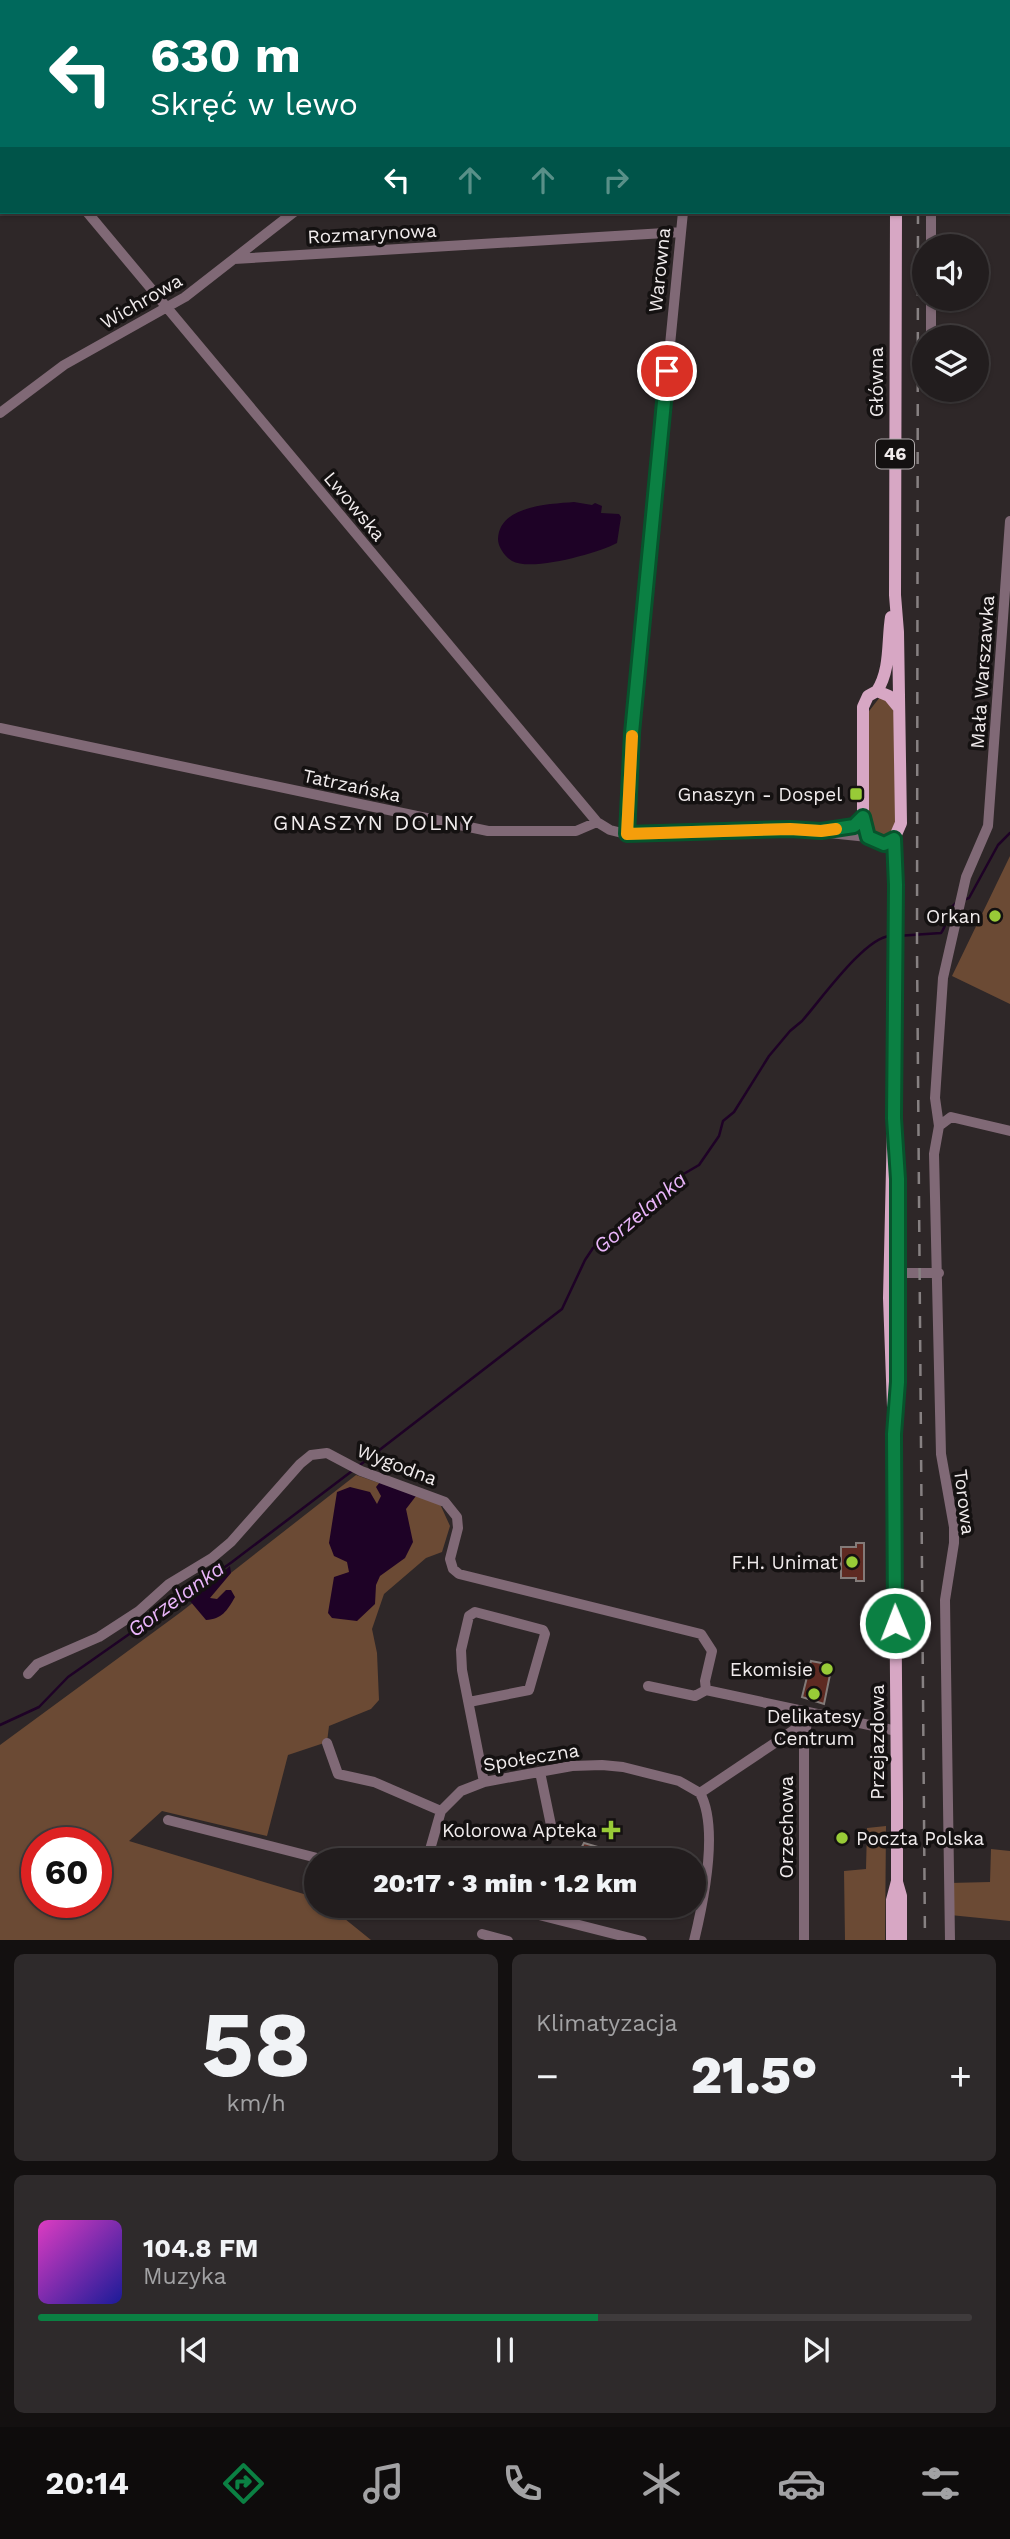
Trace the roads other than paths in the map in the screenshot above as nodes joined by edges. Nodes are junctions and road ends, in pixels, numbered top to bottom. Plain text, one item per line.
1 (89, 214) edge
2 (291, 214) edge
3 (683, 214) edge
4 (896, 214) edge
5 (931, 214) edge
6 (681, 232) junction
7 (931, 234) edge
8 (234, 259) junction
9 (169, 308) junction
10 (0, 413) edge
11 (1010, 521) edge
12 (895, 595) junction
13 (877, 691) junction
14 (898, 706) junction
15 (0, 728) edge
16 (863, 817) junction
17 (597, 822) junction
18 (988, 826) joint
19 (821, 831) junction
20 (627, 834) junction
21 (894, 839) junction
22 (874, 840) junction
23 (894, 914) junction
24 (894, 1118) junction
25 (939, 1126) junction
26 (1010, 1131) edge
27 (898, 1273) junction
28 (939, 1273) junction
29 (894, 1434) junction
30 (28, 1674) dead end
31 (648, 1686) dead end
32 (706, 1690) junction
33 (469, 1702) junction
34 (807, 1717) junction
35 (897, 1731) junction
36 (327, 1744) dead end
37 (540, 1772) junction
38 (484, 1782) junction
39 (700, 1793) junction
40 (441, 1811) junction
41 (168, 1820) dead end
42 (559, 1832) dead end
43 (430, 1848) edge
44 (304, 1855) edge
45 (897, 1881) junction
46 (551, 1918) edge
47 (482, 1934) dead end
48 (504, 1940) edge
49 (638, 1940) edge
50 (694, 1940) edge
51 (804, 1940) edge
52 (892, 1940) edge
53 (901, 1940) edge
54 (950, 1940) edge

1 - 9 street, Lwowska
2 - 8 street, Wichrowa
3 - 6 street, Warowna
4 - 12 main road, Główna / 46
5 - 7 street
6 - 8 street, Rozmarynowa
6 - 20 street, Warowna
8 - 9 street, Wichrowa
9 - 10 street, Wichrowa
9 - 17 street, Lwowska
11 - 18 street, Mała Warszawka
12 - 13 main road, Główna / 46
12 - 14 main road, Główna / 46
13 - 14 main road
13 - 16 main road, 46
14 - 21 main road, 46
15 - 17 street, Tatrzańska
16 - 19 street
16 - 22 main road, 46
17 - 20 street
18 - 25 street, Torowa
19 - 20 street
19 - 22 street
21 - 22 main road
21 - 23 main road, Przejazdowa / 46
22 - 23 main road, Przejazdowa / 46
23 - 24 main road, Przejazdowa / 46
24 - 27 main road, Przejazdowa / 46
24 - 29 main road, Przejazdowa / 46
25 - 26 street
25 - 28 street, Torowa
27 - 28 street
27 - 29 main road, Przejazdowa / 46
28 - 54 street, Torowa
29 - 35 main road, Przejazdowa / 46
30 - 32 street, Wygodna
31 - 32 street
32 - 34 street
33 - 33 street
33 - 38 street
34 - 35 street
34 - 39 street
34 - 51 street, Orzechowa
35 - 45 main road, Przejazdowa / 46
36 - 40 street
37 - 38 street, Społeczna
37 - 39 street, Społeczna
37 - 42 street
38 - 40 street, Społeczna
39 - 50 street
40 - 43 street
41 - 44 street
45 - 52 main road, Przejazdowa / 46
45 - 53 main road, Przejazdowa / 46
46 - 49 street
47 - 48 street

